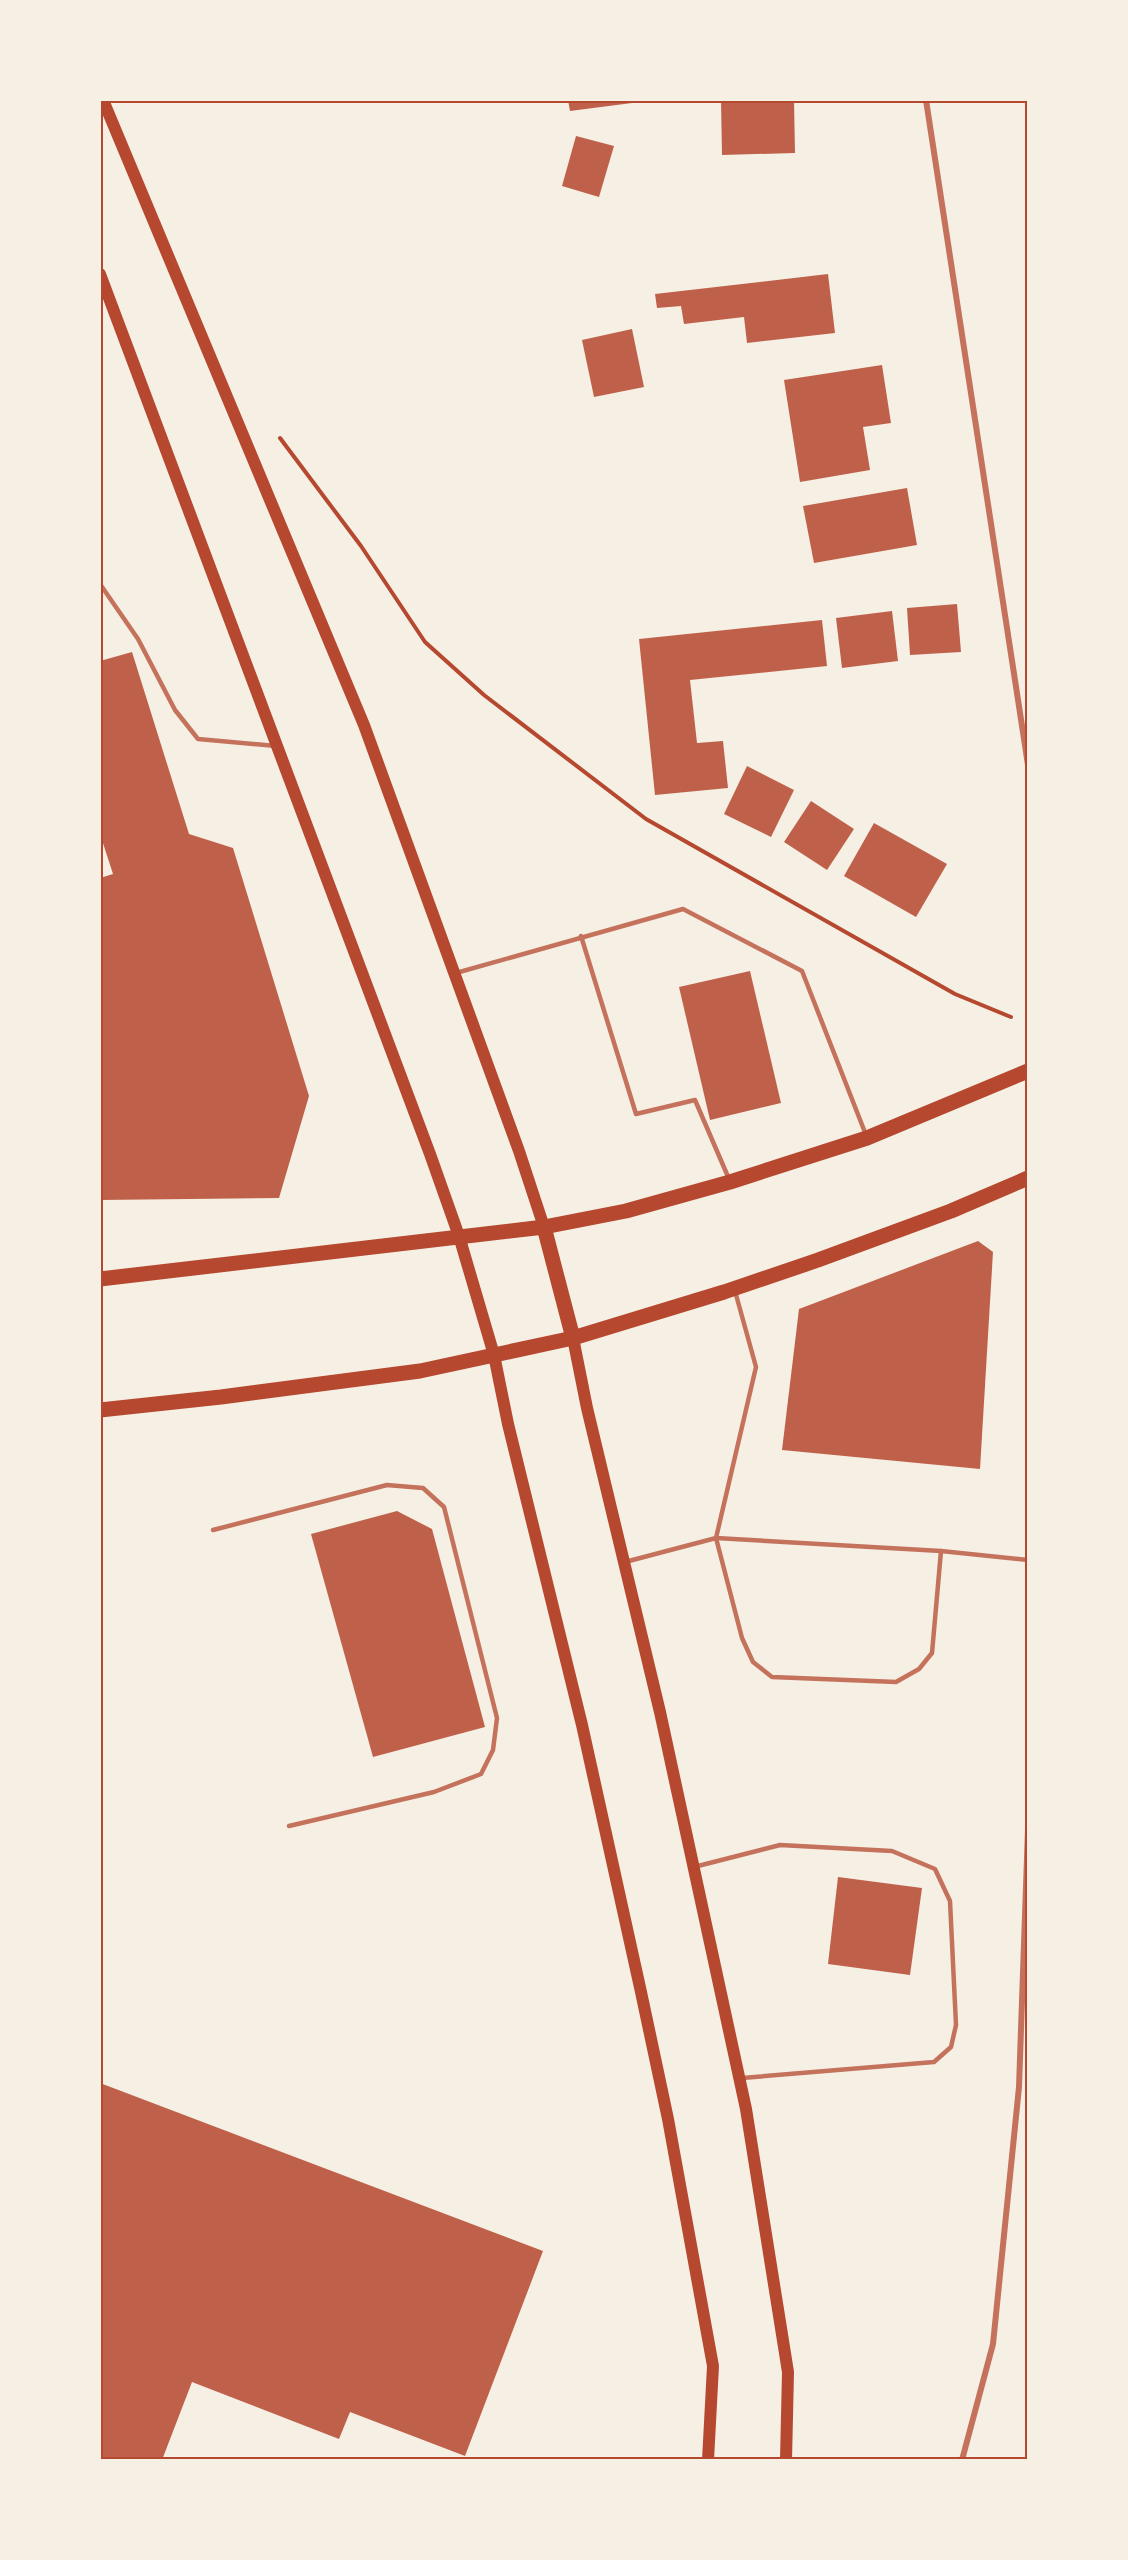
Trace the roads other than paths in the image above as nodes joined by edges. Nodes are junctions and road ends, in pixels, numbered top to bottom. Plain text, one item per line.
1 (103, 100) edge
2 (926, 100) edge
3 (100, 274) edge
4 (100, 584) edge
5 (279, 746) junction
6 (1028, 765) edge
7 (580, 936) junction
8 (455, 974) junction
9 (1028, 1071) edge
10 (867, 1138) junction
11 (1028, 1178) edge
12 (730, 1182) junction
13 (544, 1227) junction
14 (459, 1236) junction
15 (100, 1280) edge
16 (735, 1288) junction
17 (573, 1338) junction
18 (494, 1354) junction
19 (100, 1410) edge
20 (213, 1530) dead end
21 (716, 1538) junction
22 (940, 1551) junction
23 (1028, 1560) edge
24 (625, 1562) junction
25 (289, 1826) dead end
26 (1028, 1829) edge
27 (694, 1867) junction
28 (740, 2078) junction
29 (708, 2460) edge
30 (786, 2460) edge
31 (962, 2460) edge

1 - 8 main road
2 - 6 street
3 - 5 main road
4 - 5 lane
5 - 14 main road
7 - 8 lane
7 - 10 lane
7 - 12 lane
8 - 13 main road
9 - 10 main road
10 - 12 main road
11 - 16 main road
12 - 13 main road
13 - 14 main road
13 - 17 main road
14 - 15 main road
14 - 18 main road
16 - 17 main road
16 - 21 lane
17 - 18 main road
17 - 24 main road
18 - 19 main road
18 - 29 main road
20 - 25 lane
21 - 22 lane
21 - 22 lane
21 - 24 lane
22 - 23 lane
24 - 27 main road
26 - 31 street
27 - 28 main road
27 - 28 lane
28 - 30 main road

